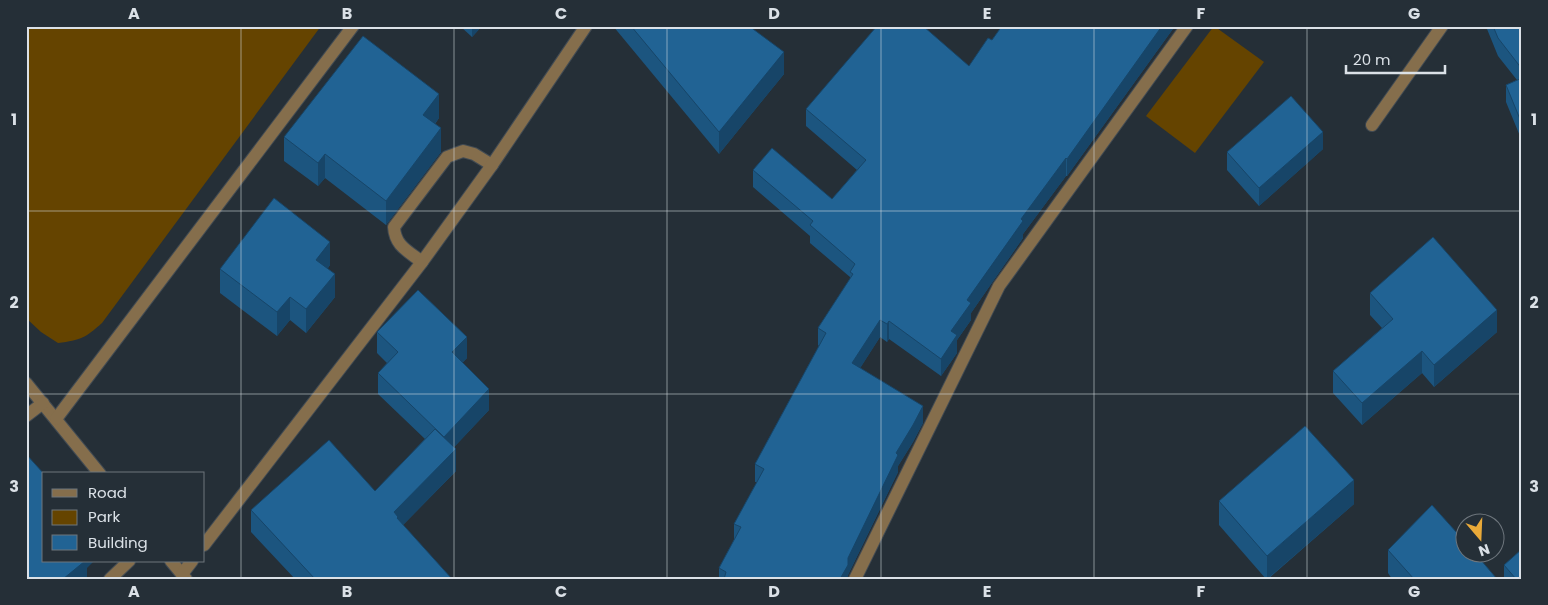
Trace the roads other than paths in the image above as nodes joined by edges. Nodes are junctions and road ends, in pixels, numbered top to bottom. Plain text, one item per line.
1 (353, 26) edge
2 (586, 26) edge
3 (1187, 26) edge
4 (1442, 26) edge
5 (1372, 126) dead end
6 (492, 165) junction
7 (422, 262) junction
8 (26, 383) edge
9 (43, 403) junction
10 (26, 416) edge
11 (56, 419) junction
12 (98, 472) edge
13 (205, 545) edge
14 (128, 562) edge
15 (172, 562) edge
16 (191, 562) edge
17 (184, 576) edge
18 (110, 579) edge
19 (855, 579) edge

1 - 11 street
2 - 6 street
3 - 19 street
4 - 5 street
6 - 7 street
6 - 7 street
7 - 13 street
8 - 9 street
9 - 10 street
9 - 11 street
11 - 12 street
14 - 18 street
15 - 17 street
16 - 17 street

